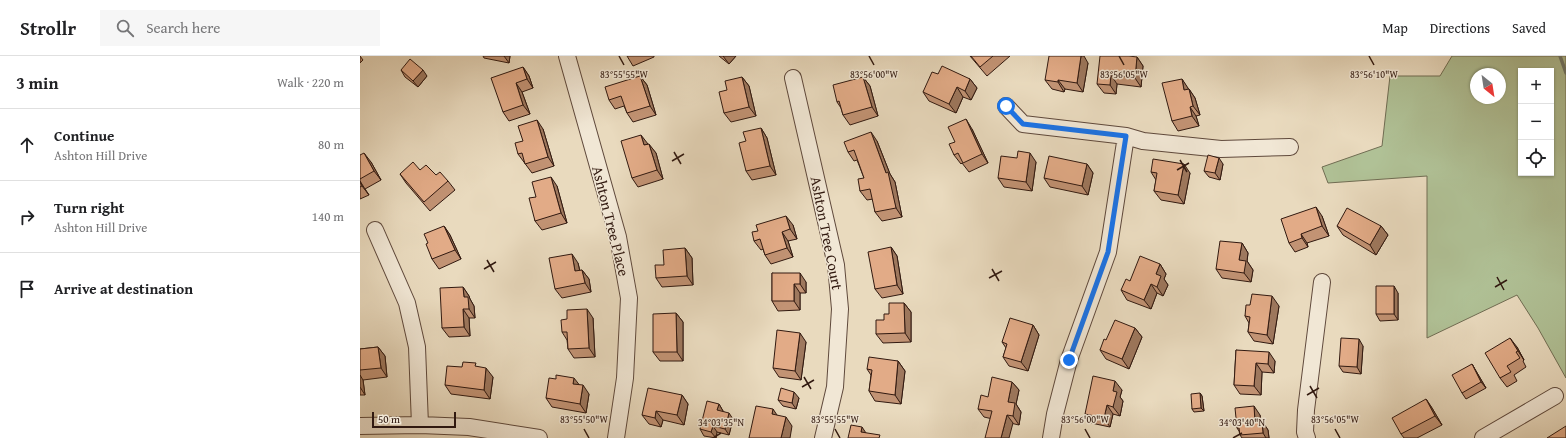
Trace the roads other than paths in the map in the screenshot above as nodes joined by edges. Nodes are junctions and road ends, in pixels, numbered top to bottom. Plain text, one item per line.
1 (567, 56) edge
2 (793, 78) dead end
3 (1006, 106) dead end
4 (1126, 136) junction
5 (1290, 147) dead end
6 (375, 230) dead end
7 (1322, 282) dead end
8 (1555, 396) dead end
9 (420, 425) junction
10 (360, 426) edge
11 (539, 438) edge
12 (616, 438) edge
13 (823, 438) edge
14 (1051, 438) edge
15 (1307, 438) edge
16 (1483, 438) edge

1 - 12 street, Ashton Tree Place
2 - 13 street, Ashton Tree Court
3 - 4 street
4 - 5 street
4 - 14 street
6 - 9 street
7 - 15 street
8 - 16 street
9 - 10 street
9 - 11 street

